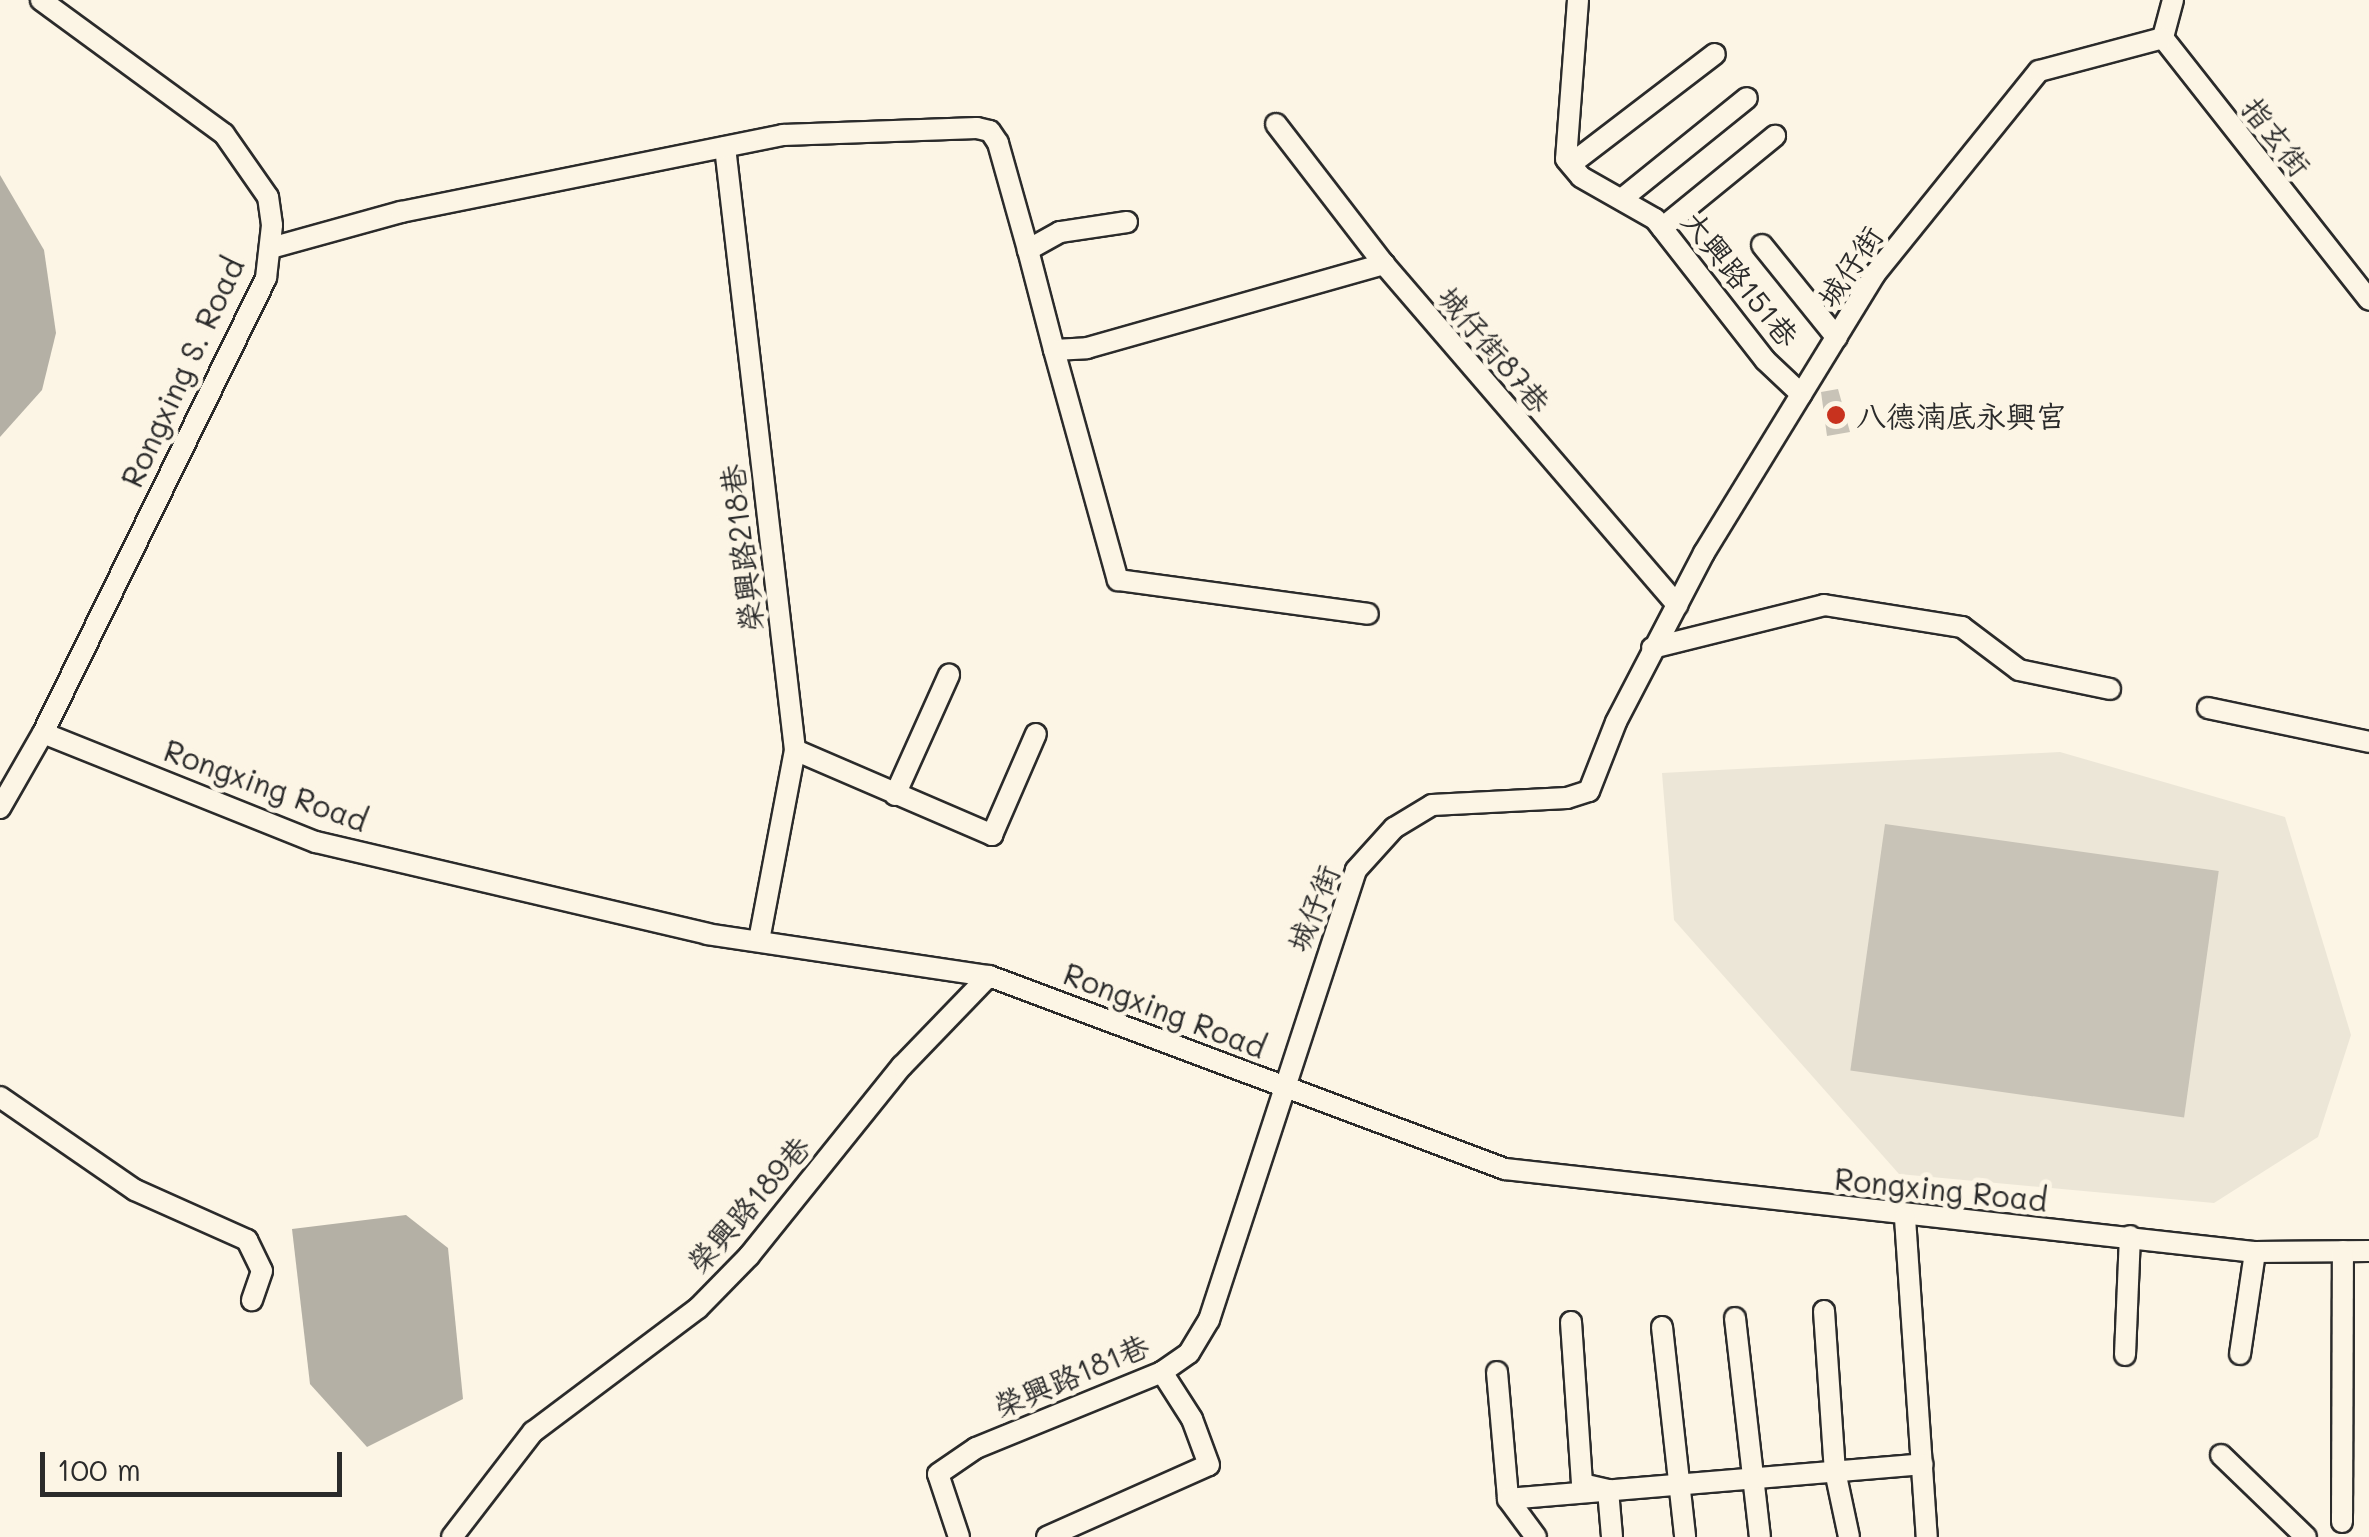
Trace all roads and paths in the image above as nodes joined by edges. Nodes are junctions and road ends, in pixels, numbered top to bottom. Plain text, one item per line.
1 (41, 0) edge
2 (1578, 0) edge
3 (2172, 0) edge
4 (2163, 38) junction
5 (1715, 54) dead end
6 (1747, 98) dead end
7 (1276, 124) dead end
8 (1775, 136) dead end
9 (724, 147) junction
10 (1571, 164) junction
11 (1623, 198) junction
12 (1127, 222) dead end
13 (1662, 228) junction
14 (1762, 246) dead end
15 (270, 248) junction
16 (1028, 250) junction
17 (1384, 264) junction
18 (2369, 300) edge
19 (1837, 338) junction
20 (1054, 350) junction
21 (1802, 394) junction
22 (1368, 614) dead end
23 (1664, 629) junction
24 (949, 675) dead end
25 (2110, 689) dead end
26 (2208, 708) dead end
27 (44, 733) junction
28 (1036, 734) dead end
29 (2369, 742) edge
30 (795, 750) junction
31 (895, 795) junction
32 (0, 808) edge
33 (759, 941) junction
34 (989, 976) junction
35 (1282, 1087) junction
36 (0, 1097) edge
37 (1905, 1218) junction
38 (2130, 1236) junction
39 (2343, 1251) junction
40 (2369, 1251) edge
41 (2254, 1252) junction
42 (252, 1300) dead end
43 (1824, 1311) dead end
44 (1735, 1318) dead end
45 (1571, 1322) dead end
46 (1662, 1326) dead end
47 (2240, 1354) dead end
48 (2125, 1355) dead end
49 (1162, 1372) junction
50 (1498, 1372) dead end
51 (2220, 1456) dead end
52 (1923, 1464) junction
53 (1835, 1471) junction
54 (1752, 1477) junction
55 (1680, 1484) junction
56 (1608, 1490) junction
57 (1508, 1499) junction
58 (2342, 1522) dead end
59 (452, 1537) edge
60 (958, 1537) edge
61 (1047, 1537) edge
62 (1536, 1537) edge
63 (1612, 1537) edge
64 (1685, 1537) edge
65 (1760, 1537) edge
66 (1849, 1537) edge
67 (1927, 1537) edge
68 (2306, 1537) edge

1 - 15 street, Rongxing S. Road
2 - 10 street
3 - 4 street
4 - 18 street, 指玄街
4 - 19 street, 城仔街
5 - 10 street
6 - 11 street
7 - 17 street, 城仔街87巷
8 - 13 street
9 - 15 street
9 - 16 street
9 - 30 street, 榮興路218巷
10 - 11 street, 大興路151巷
11 - 13 street, 大興路151巷
12 - 16 street
13 - 21 street, 大興路151巷
14 - 19 street
15 - 27 street, Rongxing S. Road
16 - 20 street
17 - 20 street
17 - 23 street, 城仔街87巷
19 - 21 street, 城仔街
20 - 22 street
21 - 23 street, 城仔街
23 - 25 street
23 - 35 street, 城仔街
24 - 31 street
26 - 29 street
27 - 32 street
27 - 33 street, Rongxing Road
28 - 31 street
30 - 31 street
30 - 33 street, 榮興路218巷
33 - 34 street, Rongxing Road
34 - 35 street, Rongxing Road
34 - 59 street, 榮興路189巷
35 - 37 street, Rongxing Road
35 - 49 street, 榮興路181巷
36 - 42 street
37 - 38 street, Rongxing Road
37 - 52 street
38 - 41 street, Rongxing Road
38 - 48 street
39 - 40 street, Rongxing Road
39 - 41 street, Rongxing Road
39 - 58 street
41 - 47 street
43 - 53 street
44 - 54 street
45 - 56 street
46 - 55 street
49 - 60 street, 榮興路181巷
49 - 61 street
50 - 57 street
51 - 68 street
52 - 53 street
52 - 67 street
53 - 54 street
53 - 66 street
54 - 55 street
54 - 65 street
55 - 56 street
55 - 64 street
56 - 57 street
56 - 63 street
57 - 62 street

